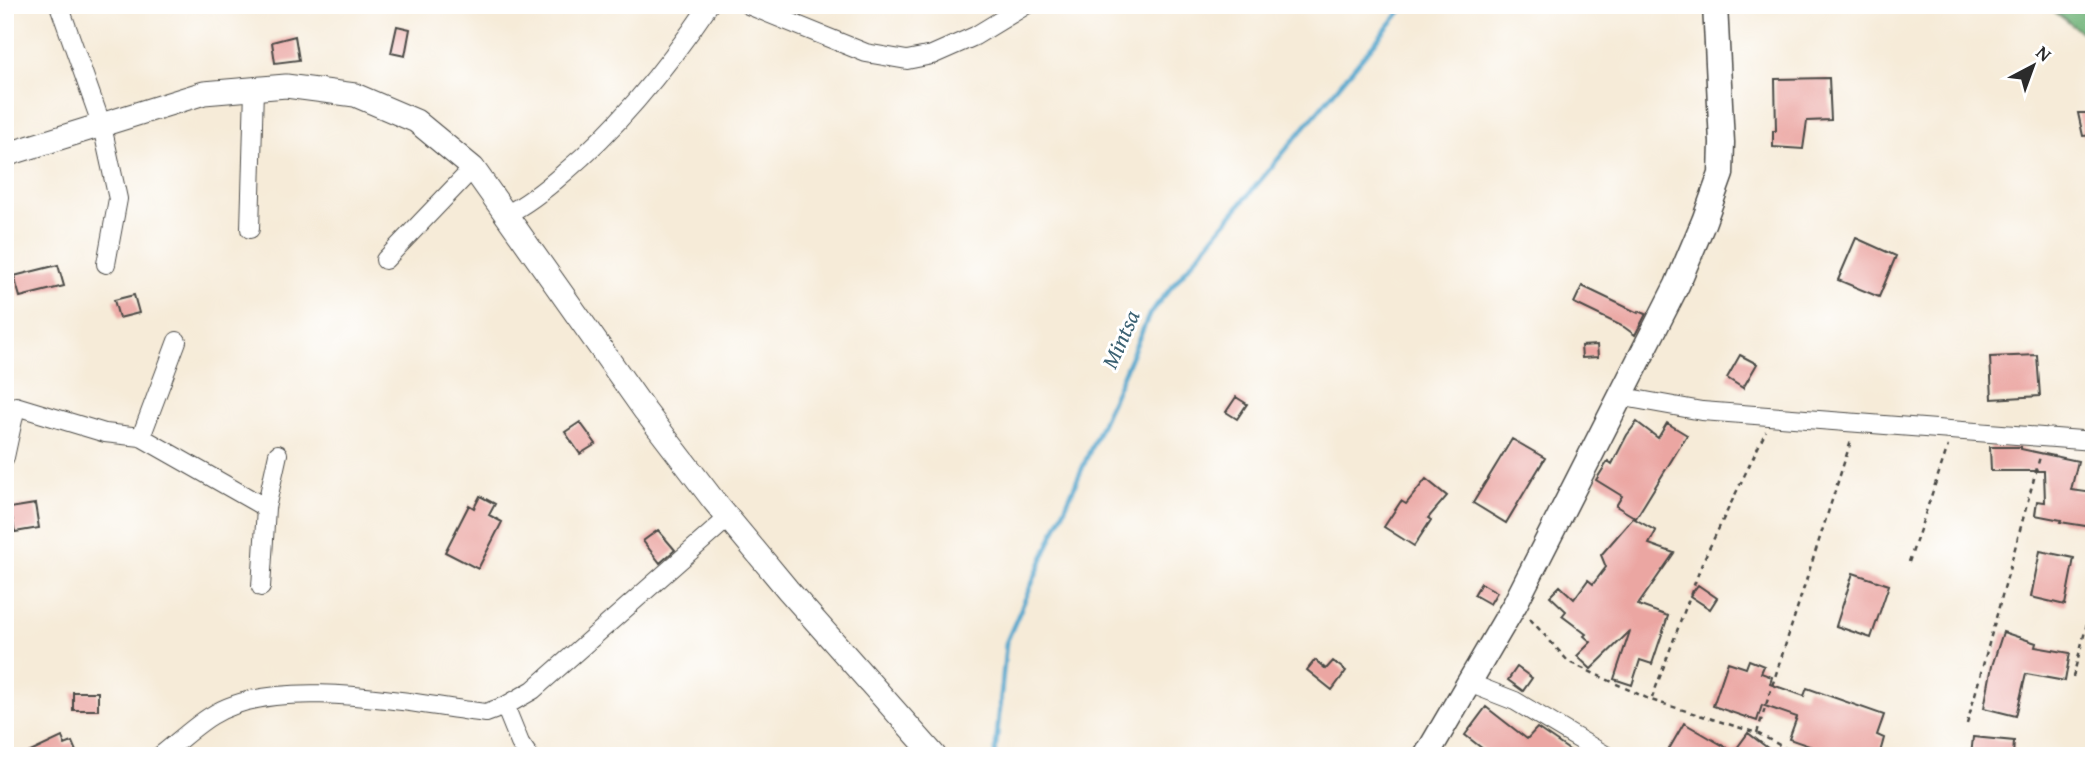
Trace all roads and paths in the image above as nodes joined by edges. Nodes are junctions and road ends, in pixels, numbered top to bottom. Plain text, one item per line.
1 (59, 5) edge
2 (709, 5) edge
3 (748, 5) edge
4 (1026, 5) edge
5 (1715, 5) edge
6 (254, 89) junction
7 (102, 126) junction
8 (5, 155) edge
9 (473, 168) junction
10 (507, 214) junction
11 (250, 229) dead end
12 (385, 260) dead end
13 (106, 264) dead end
14 (177, 341) dead end
15 (1618, 396) junction
16 (11, 404) edge
17 (1774, 415) junction
18 (1858, 421) junction
19 (1954, 429) junction
20 (2046, 436) junction
21 (141, 437) junction
22 (2094, 441) edge
23 (278, 454) dead end
24 (5, 457) edge
25 (266, 508) junction
26 (728, 518) junction
27 (1909, 562) dead end
28 (261, 587) dead end
29 (2094, 597) edge
30 (1515, 604) junction
31 (2073, 677) dead end
32 (1469, 683) junction
33 (1651, 700) junction
34 (505, 706) junction
35 (1967, 724) dead end
36 (1757, 733) junction
37 (160, 756) edge
38 (528, 756) edge
39 (935, 756) edge
40 (1426, 756) edge
41 (1607, 756) edge
42 (1800, 756) edge

1 - 7 street
2 - 10 street
3 - 4 street
5 - 15 main road
6 - 7 street
6 - 9 street
6 - 11 street
7 - 8 street
7 - 13 street
9 - 10 street
9 - 12 street
10 - 26 street
14 - 21 street
15 - 17 street
15 - 30 main road
16 - 21 street
16 - 24 street
17 - 18 street
17 - 33 path
18 - 19 street
18 - 36 path
19 - 20 street
19 - 27 path
20 - 22 street
20 - 35 path
21 - 25 street
23 - 25 street
25 - 28 street
26 - 34 street
26 - 39 street
29 - 31 path
30 - 32 main road
30 - 33 path
32 - 40 main road
32 - 41 street
33 - 36 path
34 - 37 street
34 - 38 street
36 - 42 path

